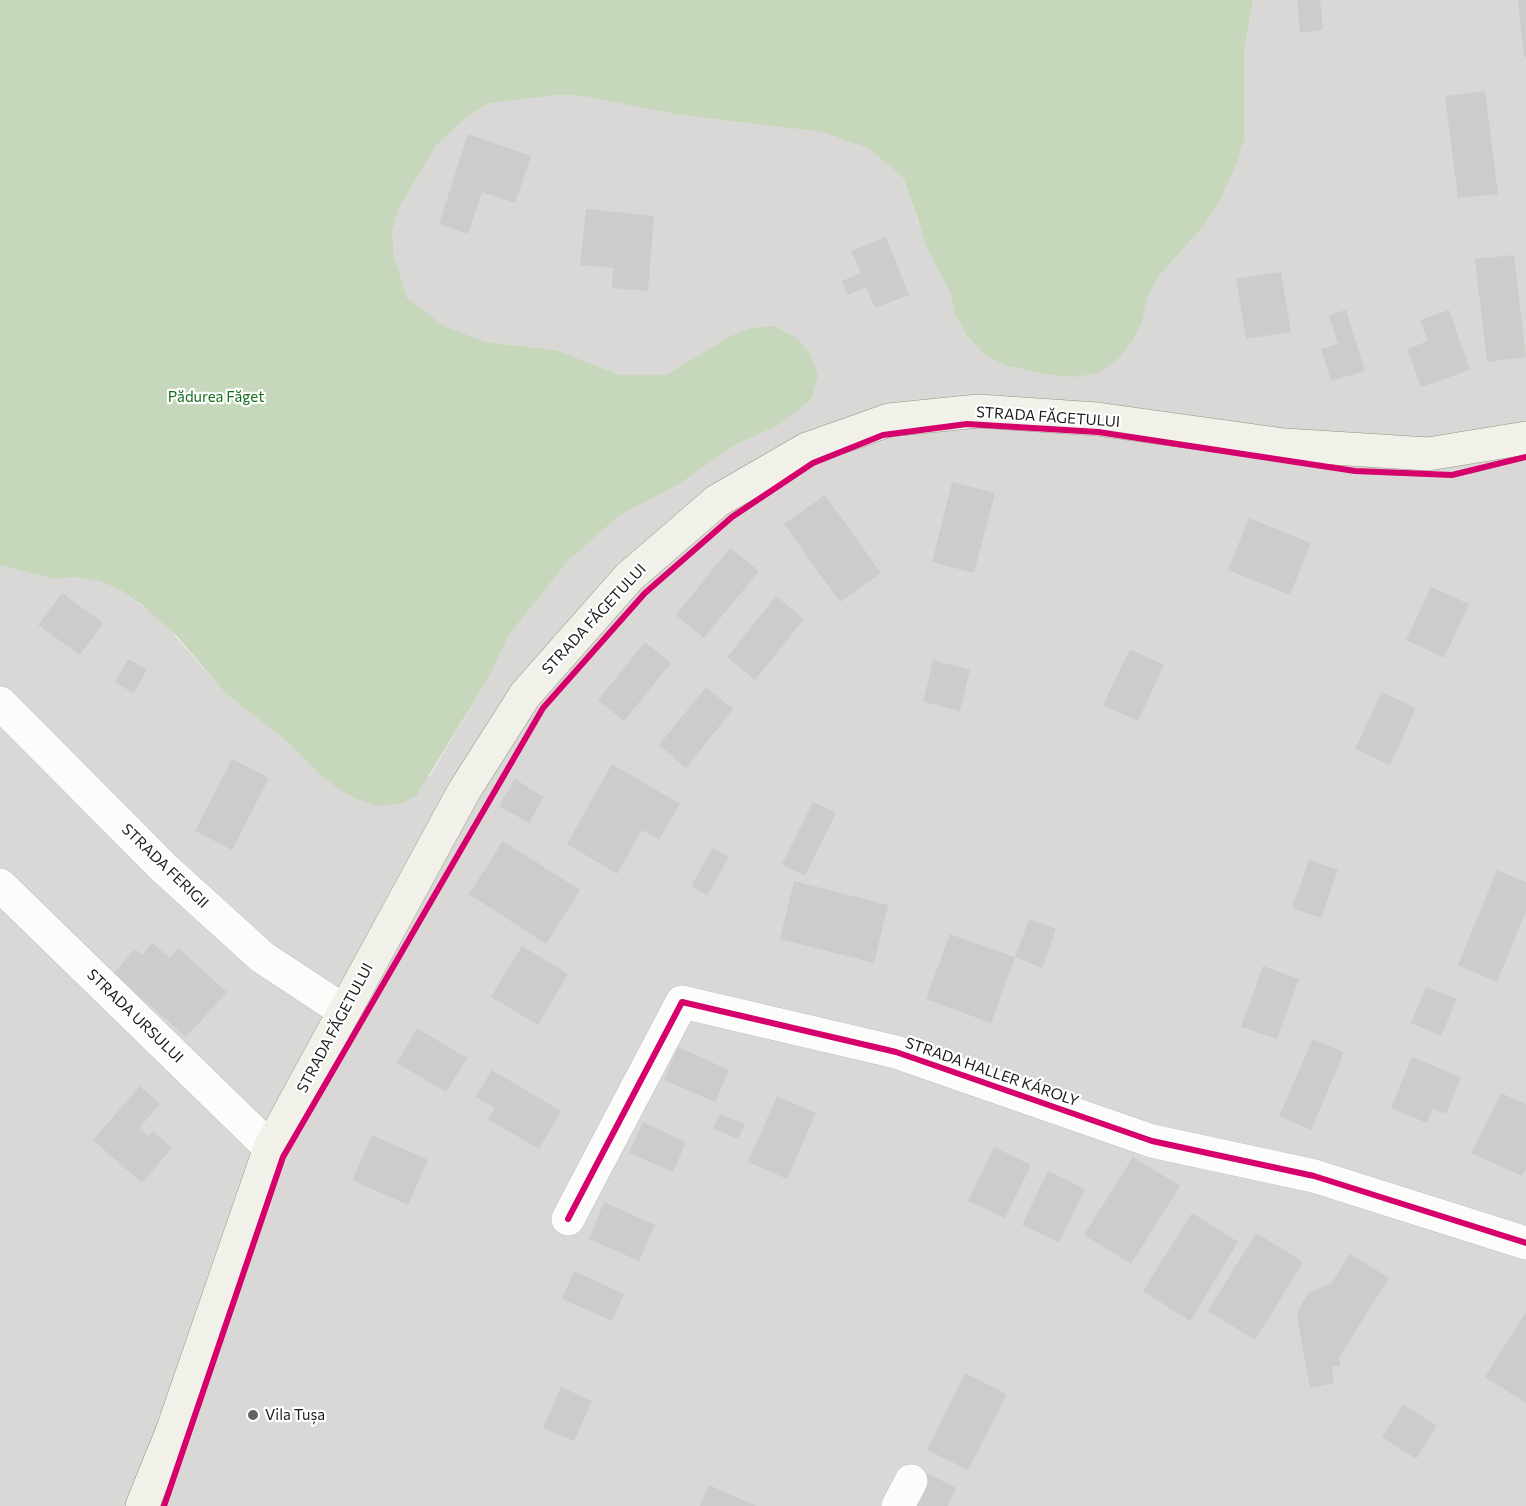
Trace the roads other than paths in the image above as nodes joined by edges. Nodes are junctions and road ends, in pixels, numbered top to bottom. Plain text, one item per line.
1 (1526, 438) edge
2 (0, 703) edge
3 (0, 885) edge
4 (344, 1011) junction
5 (270, 1148) junction
6 (568, 1219) dead end
7 (1526, 1243) edge
8 (145, 1505) edge

1 - 4 main road, STRADA FĂGETULUI
2 - 4 street, STRADA FERIGII
3 - 5 street, STRADA URSULUI
4 - 5 main road, STRADA FĂGETULUI
5 - 8 main road, STRADA FĂGETULUI
6 - 7 street, STRADA HALLER KÁROLY

